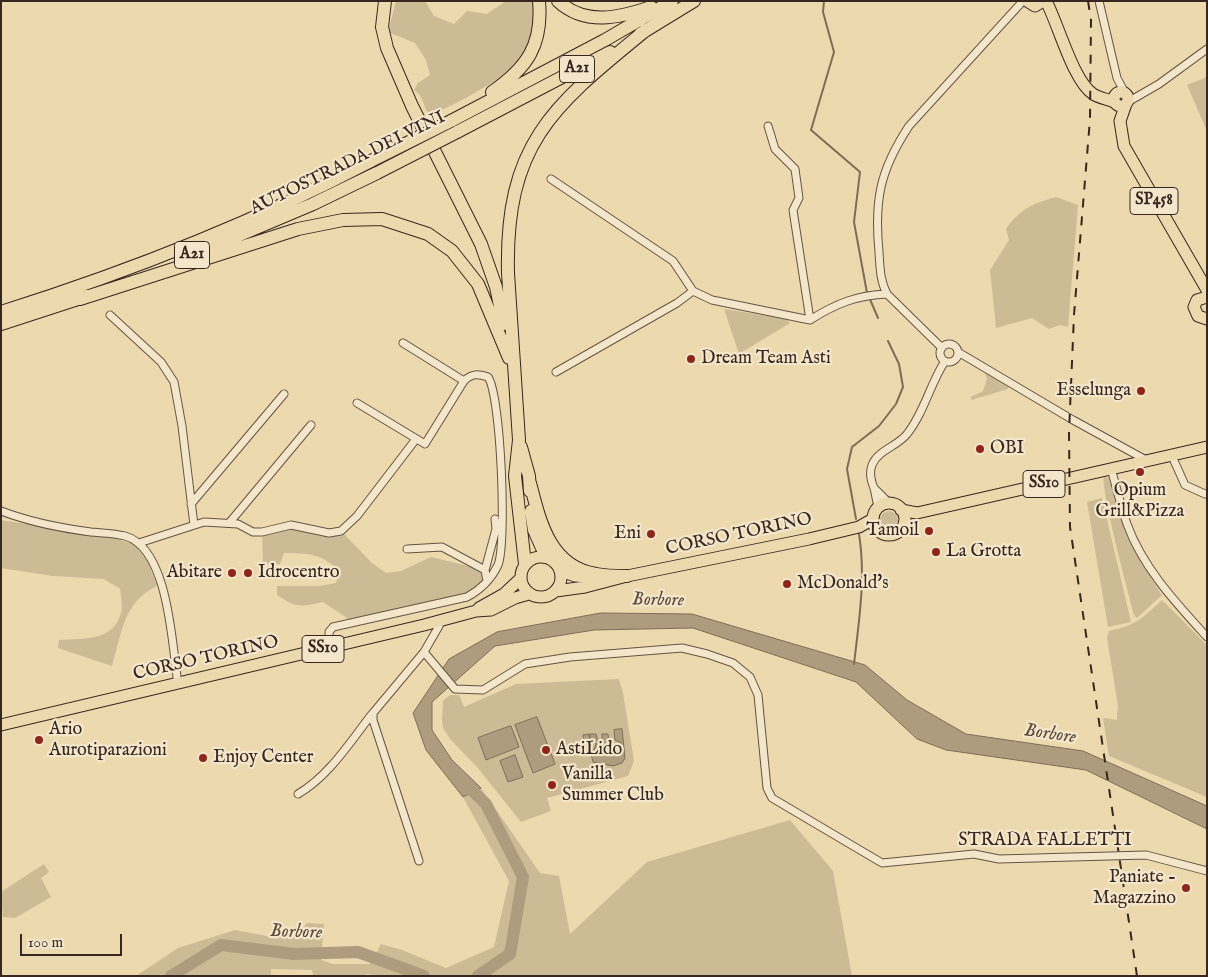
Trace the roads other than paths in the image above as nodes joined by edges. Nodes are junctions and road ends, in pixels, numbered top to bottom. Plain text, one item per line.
1 (385, 1) edge
2 (539, 1) edge
3 (558, 1) edge
4 (662, 1) edge
5 (672, 1) edge
6 (694, 1) edge
7 (1099, 1) edge
8 (1029, 4) edge
9 (646, 30) junction
10 (1207, 49) edge
11 (1121, 98) junction
12 (454, 126) junction
13 (768, 126) dead end
14 (551, 179) dead end
15 (1200, 277) junction
16 (1207, 290) edge
17 (693, 291) junction
18 (883, 294) junction
19 (80, 299) junction
20 (1202, 299) edge
21 (1, 312) edge
22 (110, 315) dead end
23 (1207, 318) edge
24 (810, 320) junction
25 (1, 324) edge
26 (403, 343) dead end
27 (942, 348) junction
28 (958, 352) junction
29 (945, 361) junction
30 (513, 369) junction
31 (556, 372) dead end
32 (464, 381) junction
33 (284, 394) dead end
34 (357, 403) dead end
35 (310, 425) dead end
36 (416, 439) junction
37 (519, 440) junction
38 (1207, 447) edge
39 (1171, 454) junction
40 (1146, 460) junction
41 (1111, 468) junction
42 (530, 483) junction
43 (874, 488) junction
44 (1205, 494) dead end
45 (191, 504) junction
46 (890, 504) junction
47 (878, 508) junction
48 (901, 510) junction
49 (1, 511) edge
50 (917, 513) junction
51 (495, 519) dead end
52 (230, 522) junction
53 (904, 523) junction
54 (875, 524) junction
55 (194, 526) junction
56 (139, 542) junction
57 (407, 549) dead end
58 (546, 557) junction
59 (525, 564) junction
60 (485, 570) junction
61 (561, 571) junction
62 (627, 576) junction
63 (520, 579) junction
64 (487, 581) junction
65 (556, 590) junction
66 (529, 594) junction
67 (476, 610) junction
68 (438, 622) junction
69 (1207, 637) edge
70 (329, 648) junction
71 (424, 652) junction
72 (178, 684) junction
73 (373, 713) junction
74 (1, 725) edge
75 (298, 794) dead end
76 (419, 861) dead end
77 (1207, 871) edge

1 - 30 highway
2 - 12 highway
3 - 4 highway
5 - 12 highway, AUTOSTRADA DEI VINI / A21
6 - 9 highway, AUTOSTRADA DEI VINI / A21
7 - 11 street
8 - 11 main road
8 - 18 street
9 - 12 highway, AUTOSTRADA DEI VINI / A21
9 - 30 highway
10 - 11 street
11 - 15 main road, SP458
12 - 19 highway, AUTOSTRADA DEI VINI / A21, bridge
12 - 21 highway, AUTOSTRADA DEI VINI / A21, bridge
13 - 24 street
14 - 17 street
15 - 16 main road, SP458
15 - 20 main road
17 - 24 street
17 - 31 street
18 - 24 street
18 - 27 street
19 - 25 highway, AUTOSTRADA DEI VINI / A21
19 - 30 highway
20 - 23 main road
22 - 45 street
26 - 32 street
27 - 28 street
27 - 29 street
28 - 29 street
28 - 40 street
29 - 43 street
30 - 37 highway
32 - 36 street
32 - 64 street
33 - 45 street
34 - 36 street
35 - 52 street
36 - 52 street
37 - 42 highway
37 - 59 highway
38 - 39 main road, SS10
39 - 40 main road, SS10
39 - 44 street
40 - 41 main road, SS10
41 - 50 main road, SS10
41 - 69 street
42 - 58 highway
42 - 62 highway
43 - 46 street
43 - 47 street
45 - 55 street
46 - 47 main road
46 - 48 main road, SS10
47 - 54 main road
48 - 50 main road, SS10
48 - 53 main road
49 - 56 street
50 - 53 main road, SS10
51 - 60 street
52 - 55 street
53 - 54 main road, SS10
54 - 62 main road, CORSO TORINO
55 - 56 street
56 - 72 street
57 - 60 street
58 - 59 main road
58 - 61 main road, CORSO TORINO
59 - 63 main road
60 - 64 street
61 - 62 main road, CORSO TORINO
61 - 65 main road
62 - 65 main road, CORSO TORINO
63 - 66 main road
63 - 67 main road, CORSO TORINO
64 - 70 street
65 - 66 main road, CORSO TORINO
66 - 67 main road, CORSO TORINO
67 - 68 main road, CORSO TORINO / SS10
68 - 70 main road, CORSO TORINO / SS10
68 - 71 street
70 - 72 main road, CORSO TORINO / SS10
71 - 73 street
71 - 77 street, STRADA FALLETTI
72 - 74 main road, CORSO TORINO / SS10
73 - 75 street
73 - 76 street

